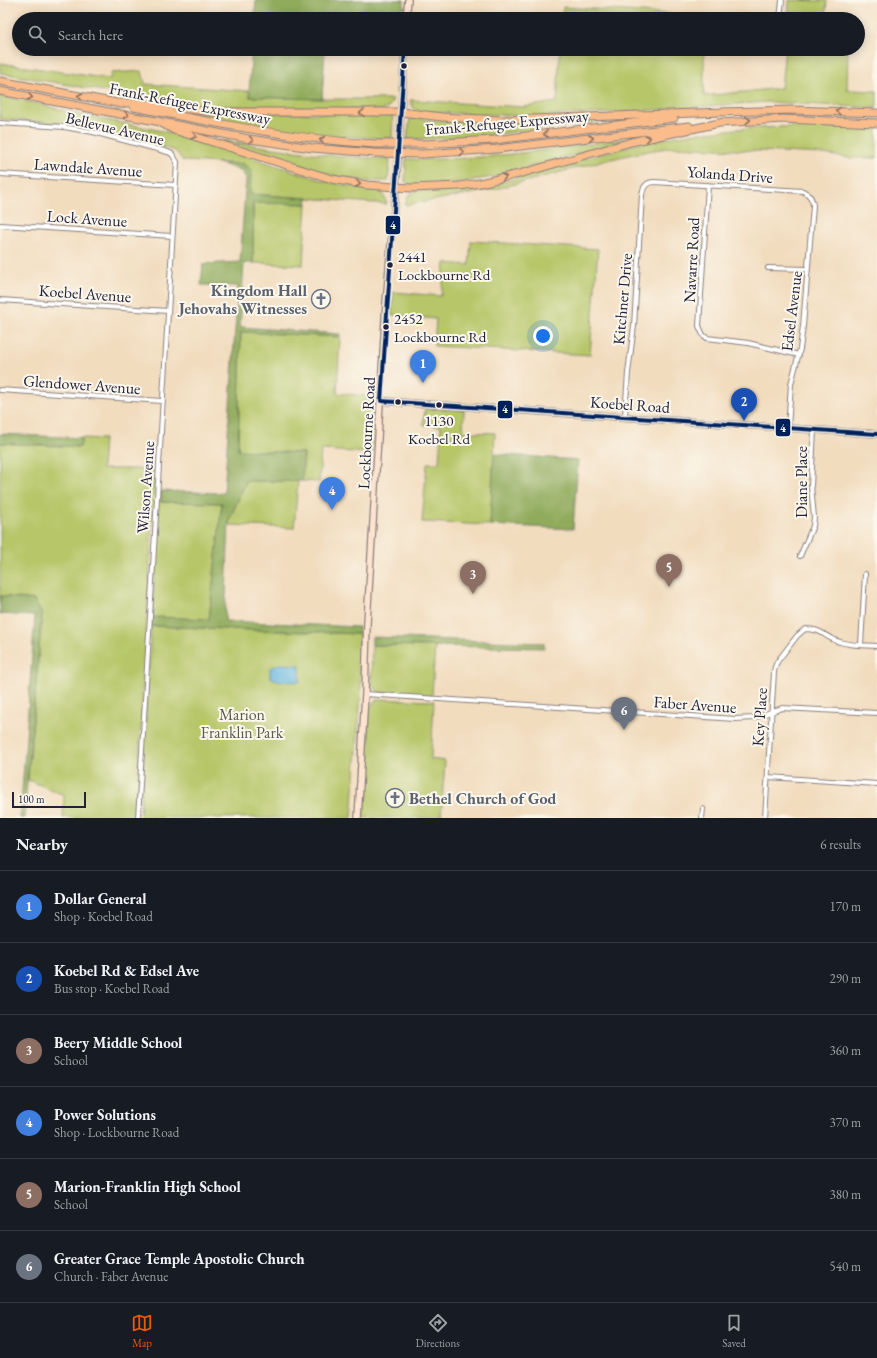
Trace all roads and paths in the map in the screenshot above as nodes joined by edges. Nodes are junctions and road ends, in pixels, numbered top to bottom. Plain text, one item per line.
1 (408, 0) edge
2 (782, 0) edge
3 (407, 12) edge
4 (781, 12) edge
5 (404, 56) edge
6 (0, 81) edge
7 (0, 91) edge
8 (118, 103) junction
9 (400, 112) junction
10 (723, 112) junction
11 (877, 113) edge
12 (158, 121) junction
13 (724, 122) junction
14 (0, 123) edge
15 (877, 123) edge
16 (175, 158) joint
17 (0, 174) edge
18 (646, 184) joint
19 (175, 185) junction
20 (708, 185) junction
21 (396, 186) junction
22 (810, 197) joint
23 (0, 225) edge
24 (172, 236) junction
25 (768, 268) dead end
26 (808, 269) junction
27 (0, 300) edge
28 (168, 311) junction
29 (799, 355) junction
30 (0, 390) edge
31 (162, 401) junction
32 (381, 401) junction
33 (625, 416) junction
34 (788, 428) junction
35 (814, 430) junction
36 (877, 434) edge
37 (800, 556) dead end
38 (865, 574) dead end
39 (861, 645) junction
40 (877, 646) edge
41 (365, 694) junction
42 (772, 711) junction
43 (877, 713) edge
44 (768, 777) junction
45 (877, 784) edge
46 (703, 809) dead end
47 (138, 818) edge
48 (358, 818) edge
49 (702, 818) edge
50 (765, 818) edge

1 - 3 main road
2 - 4 street
5 - 9 main road, Lockbourne Road
8 -> 6 highway, Frank-Refugee Expressway
7 -> 12 highway, Frank-Refugee Expressway
9 -> 8 highway
10 -> 8 highway, Frank-Refugee Expressway, bridge
9 - 10 highway
9 - 21 main road, Lockbourne Road
11 -> 10 highway, Frank-Refugee Expressway
12 -> 13 highway, Frank-Refugee Expressway, bridge
12 -> 21 highway
13 -> 15 highway, Frank-Refugee Expressway
21 -> 13 highway
14 - 16 street, Bellevue Avenue
16 - 19 street, Wilson Avenue
17 - 19 street, Lawndale Avenue
18 - 20 street, Yolanda Drive
18 - 33 street, Kitchner Drive
19 - 24 street, Wilson Avenue
20 - 22 street, Yolanda Drive
20 - 29 street, Navarre Road
21 - 32 main road, Lockbourne Road
22 - 26 street, Edsel Avenue
23 - 24 street, Lock Avenue
24 - 28 street, Wilson Avenue
25 - 26 street
26 - 29 street, Edsel Avenue
27 - 28 street, Koebel Avenue
28 - 31 street, Wilson Avenue
29 - 34 street, Edsel Avenue
30 - 31 street, Glendower Avenue
31 - 47 street, Wilson Avenue
32 - 33 main road, Koebel Road
32 - 41 main road, Lockbourne Road
33 - 34 main road, Koebel Road
34 - 35 main road, Koebel Road
35 - 36 main road, Koebel Road
35 - 37 street, Diane Place
38 - 39 street
39 - 40 street
39 - 42 street, Key Place
41 - 42 street, Faber Avenue
41 - 48 main road, Lockbourne Road
42 - 43 street, Faber Avenue
42 - 44 street, Key Place
44 - 45 street
44 - 50 street, Key Place
46 - 49 street

